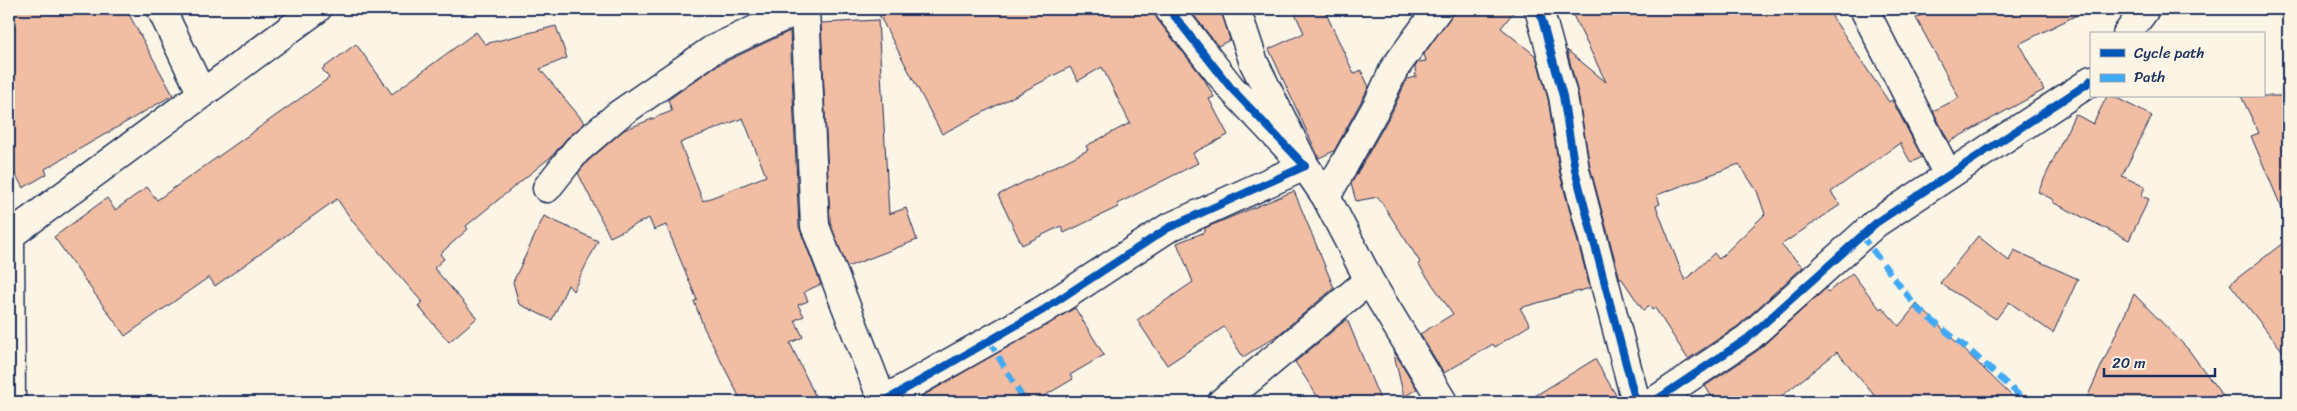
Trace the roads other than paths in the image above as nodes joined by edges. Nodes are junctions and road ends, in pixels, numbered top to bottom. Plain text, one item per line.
1 (161, 9) edge
2 (317, 9) edge
3 (800, 9) edge
4 (806, 9) edge
5 (1169, 9) edge
6 (1236, 9) edge
7 (1438, 9) edge
8 (1539, 9) edge
9 (1864, 9) edge
10 (2144, 9) edge
11 (2128, 32) edge
12 (2090, 81) edge
13 (202, 94) junction
14 (1305, 166) junction
15 (1948, 175) junction
16 (546, 188) dead end
17 (1326, 197) junction
18 (9, 236) edge
19 (1369, 280) junction
20 (10, 402) edge
21 (883, 402) edge
22 (1222, 402) edge
23 (1442, 402) edge
24 (1636, 402) edge
25 (1653, 402) edge

1 - 13 street
2 - 13 street
3 - 16 street
4 - 21 street
5 - 14 street
6 - 14 street
7 - 17 street
8 - 24 street
9 - 15 street
10 - 11 street
12 - 15 street
13 - 18 street
14 - 17 street
14 - 21 street
15 - 25 street
17 - 19 street
18 - 20 street
19 - 22 street
19 - 23 street

